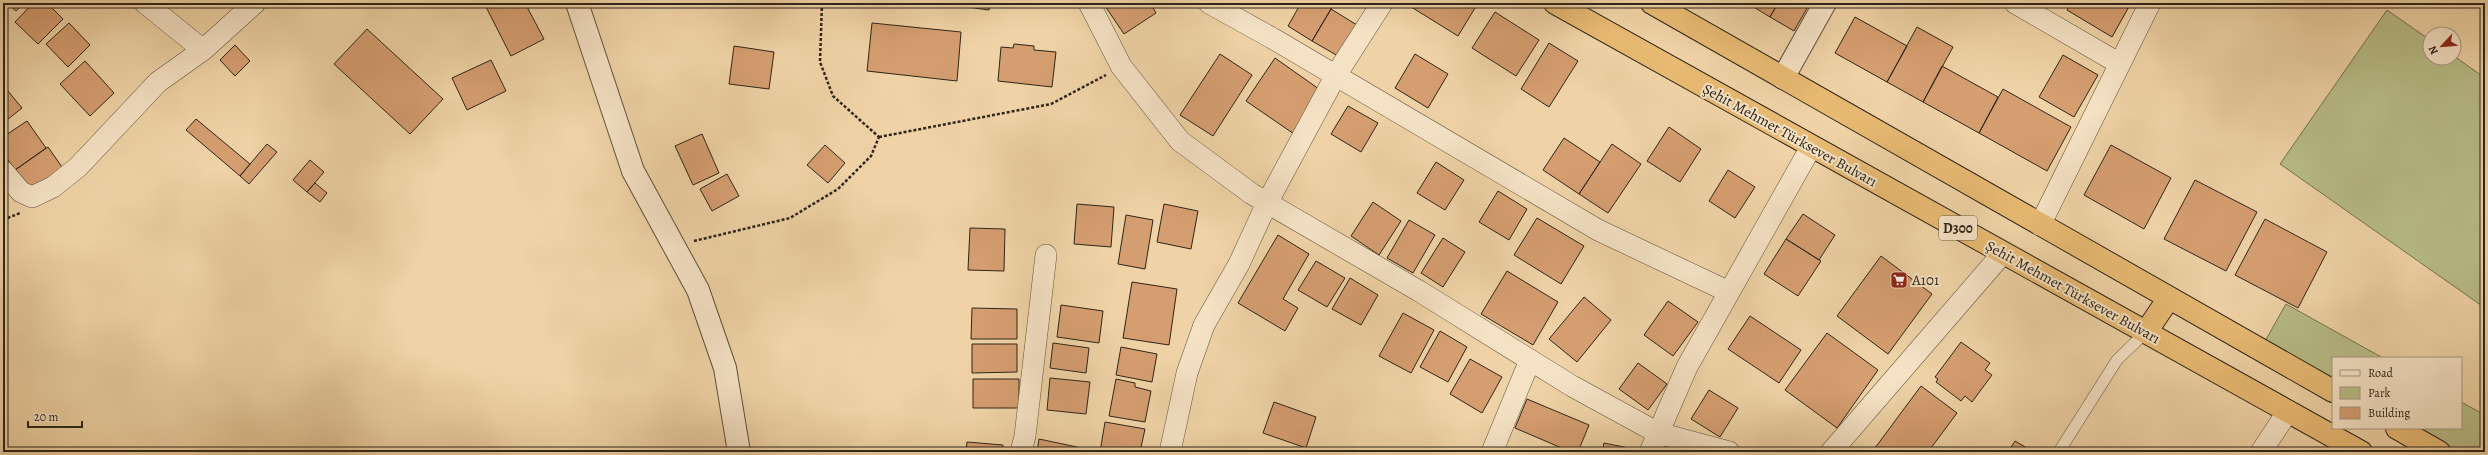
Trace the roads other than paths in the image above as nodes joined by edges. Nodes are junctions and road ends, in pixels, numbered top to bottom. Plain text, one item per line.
1 (145, 3) edge
2 (255, 3) edge
3 (576, 3) edge
4 (1089, 3) edge
5 (1210, 3) edge
6 (1382, 3) edge
7 (1555, 3) edge
8 (1652, 3) edge
9 (1825, 3) edge
10 (2015, 3) edge
11 (2150, 3) edge
12 (203, 50) junction
13 (2120, 64) junction
14 (1336, 75) junction
15 (1783, 78) junction
16 (1811, 147) junction
17 (3, 171) edge
18 (1267, 203) junction
19 (2040, 225) junction
20 (2003, 253) junction
21 (1046, 255) dead end
22 (1729, 292) junction
23 (2169, 298) junction
24 (2146, 332) junction
25 (1530, 360) junction
26 (2332, 390) edge
27 (2288, 411) junction
28 (2399, 429) edge
29 (1654, 443) edge
30 (2060, 450) dead end
31 (740, 452) edge
32 (1021, 452) edge
33 (1170, 452) edge
34 (1492, 452) edge
35 (1729, 452) edge
36 (1831, 452) edge
37 (2260, 452) edge
38 (2361, 452) edge
39 (2440, 452) edge

1 - 12 street
2 - 12 street
3 - 31 street
4 - 18 street
5 - 14 street
6 - 14 street
7 - 16 highway, Şehit Mehmet Türksever Bulvarı / D300
8 - 15 highway
9 - 15 street
10 - 13 street
11 - 13 street
12 - 17 street
13 - 19 street
14 - 18 street
14 - 22 street
15 - 19 highway
16 - 20 highway, Şehit Mehmet Türksever Bulvarı / D300
16 - 22 street
18 - 25 street
18 - 33 street
19 - 23 highway
20 - 24 highway, Şehit Mehmet Türksever Bulvarı / D300
20 - 36 street
21 - 32 street
22 - 29 street
23 - 24 highway
23 - 26 highway
24 - 27 highway, Şehit Mehmet Türksever Bulvarı / D300
24 - 30 lane
25 - 29 street
25 - 34 street
27 - 37 street
27 - 38 highway, Şehit Mehmet Türksever Bulvarı / D300
28 - 39 highway
29 - 35 street

